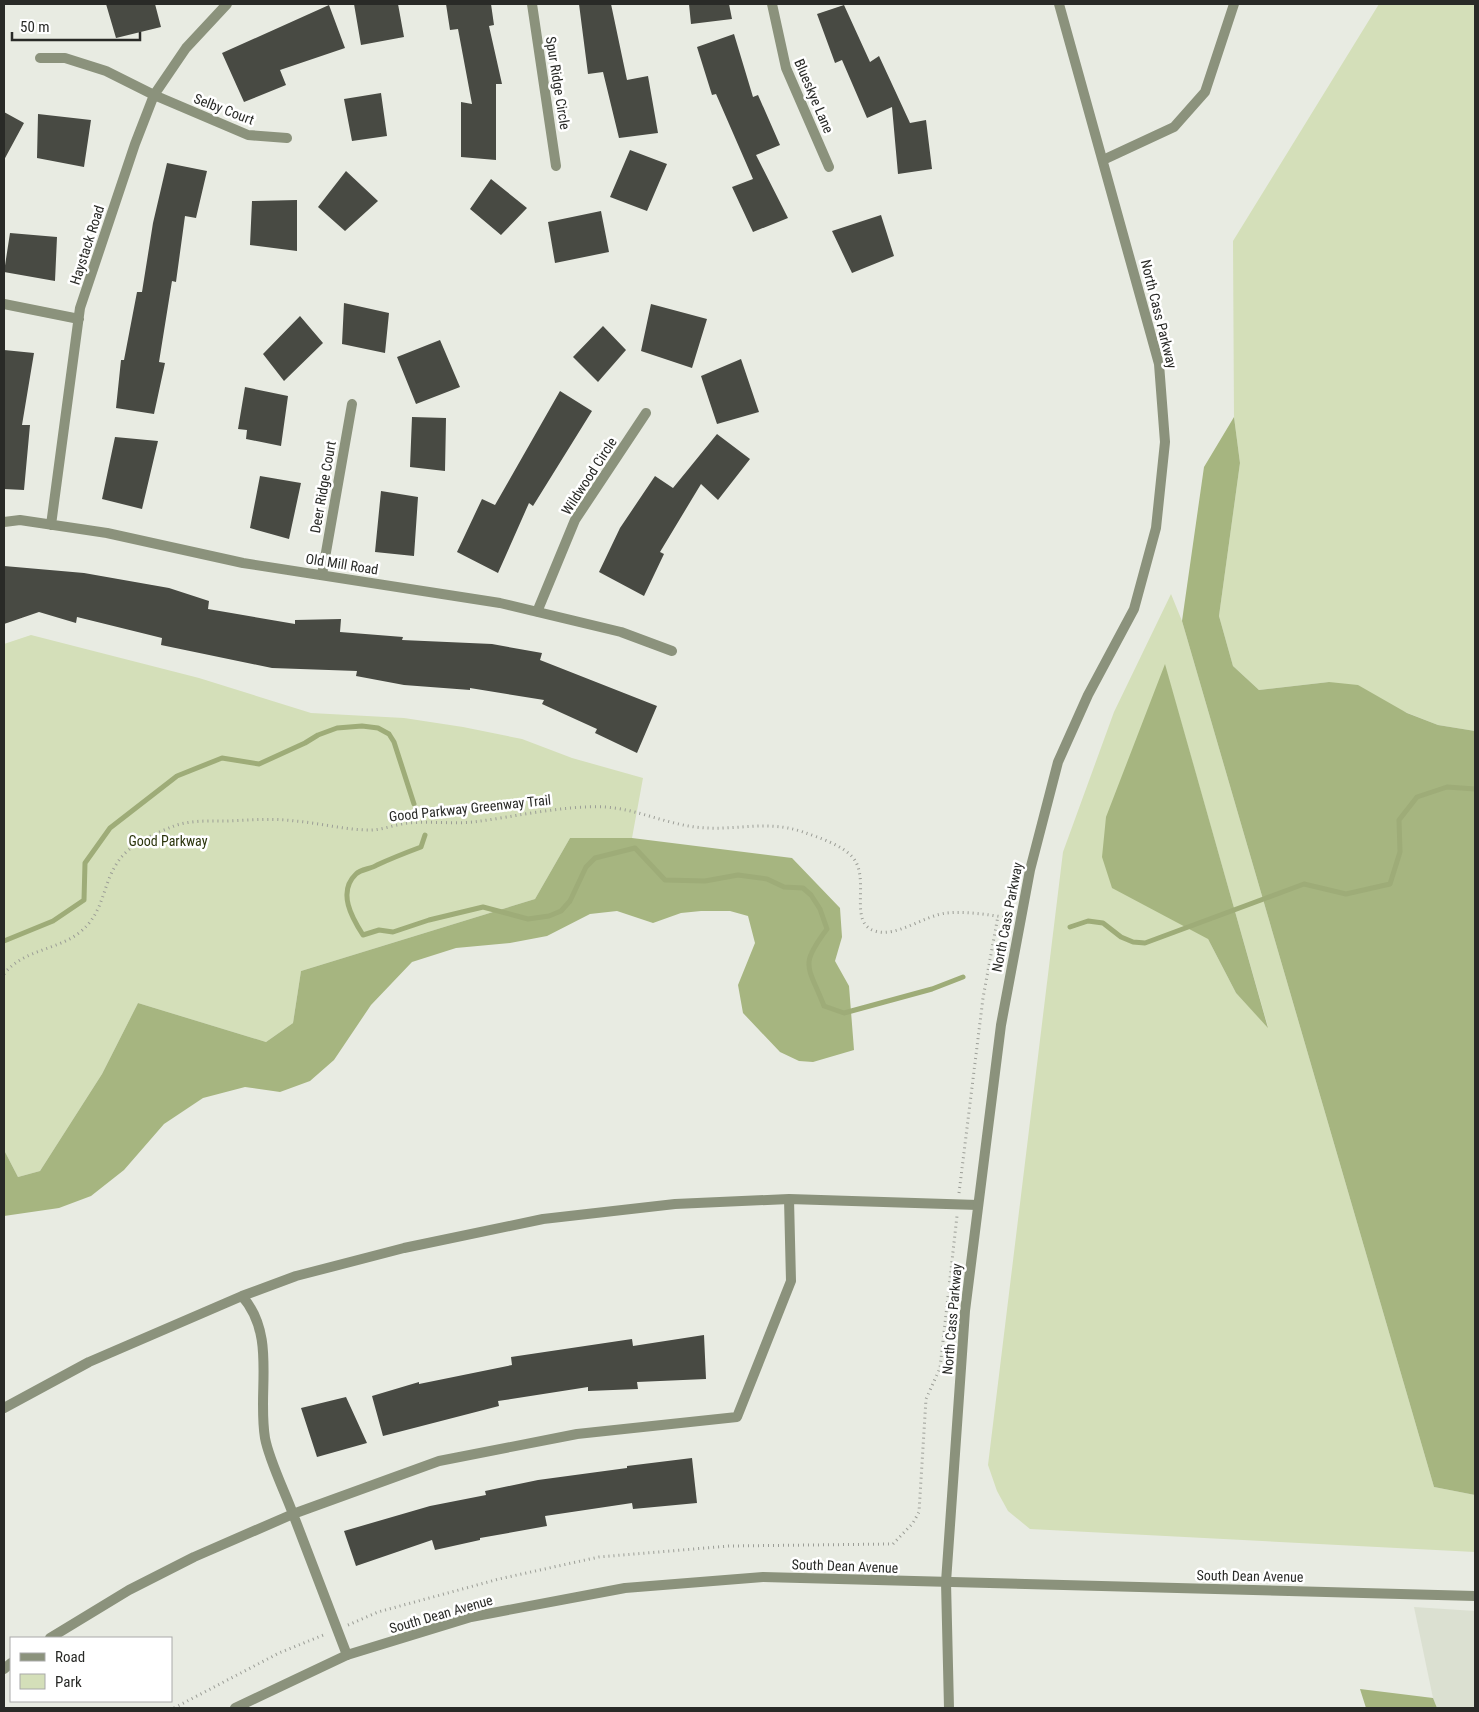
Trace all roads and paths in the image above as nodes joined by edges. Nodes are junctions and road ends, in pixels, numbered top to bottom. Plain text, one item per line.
1 (227, 4) edge
2 (532, 4) edge
3 (772, 4) edge
4 (1059, 4) edge
5 (1234, 4) edge
6 (40, 58) dead end
7 (154, 95) junction
8 (287, 138) dead end
9 (1103, 160) junction
10 (556, 166) dead end
11 (830, 167) dead end
12 (4, 304) edge
13 (79, 319) junction
14 (352, 404) dead end
15 (646, 412) dead end
16 (4, 522) edge
17 (51, 525) junction
18 (322, 575) junction
19 (537, 612) junction
20 (672, 651) dead end
21 (998, 916) junction
22 (1020, 919) junction
23 (4, 974) edge
24 (789, 1199) junction
25 (958, 1203) junction
26 (978, 1205) junction
27 (242, 1296) junction
28 (4, 1408) edge
29 (293, 1514) junction
30 (913, 1523) dead end
31 (946, 1582) junction
32 (1475, 1596) edge
33 (52, 1637) edge
34 (347, 1656) junction
35 (235, 1708) edge
36 (949, 1708) edge

1 - 7 street, Haystack Road
2 - 10 street, Spur Ridge Circle
3 - 11 street, Blueskye Lane
4 - 9 street, North Cass Parkway
5 - 9 street
6 - 7 street, Selby Court
7 - 8 street, Selby Court
7 - 13 street, Haystack Road
9 - 22 street, North Cass Parkway
12 - 13 street
13 - 17 street, Haystack Road
14 - 18 street, Deer Ridge Court
15 - 19 street, Wildwood Circle
16 - 17 street, Old Mill Road
17 - 18 street, Old Mill Road
18 - 19 street, Old Mill Road
19 - 20 street, Old Mill Road
21 - 22 path, Good Parkway Greenway Trail
21 - 23 path, Good Parkway Greenway Trail
21 - 25 path
22 - 26 street, North Cass Parkway
24 - 25 street
24 - 27 street
24 - 29 street
25 - 26 street
25 - 30 path
26 - 31 street, North Cass Parkway
27 - 28 street
27 - 29 street
29 - 33 street
29 - 34 street
31 - 32 street, South Dean Avenue
31 - 34 street, South Dean Avenue
31 - 36 street, North Cass Parkway
34 - 35 street, South Dean Avenue

